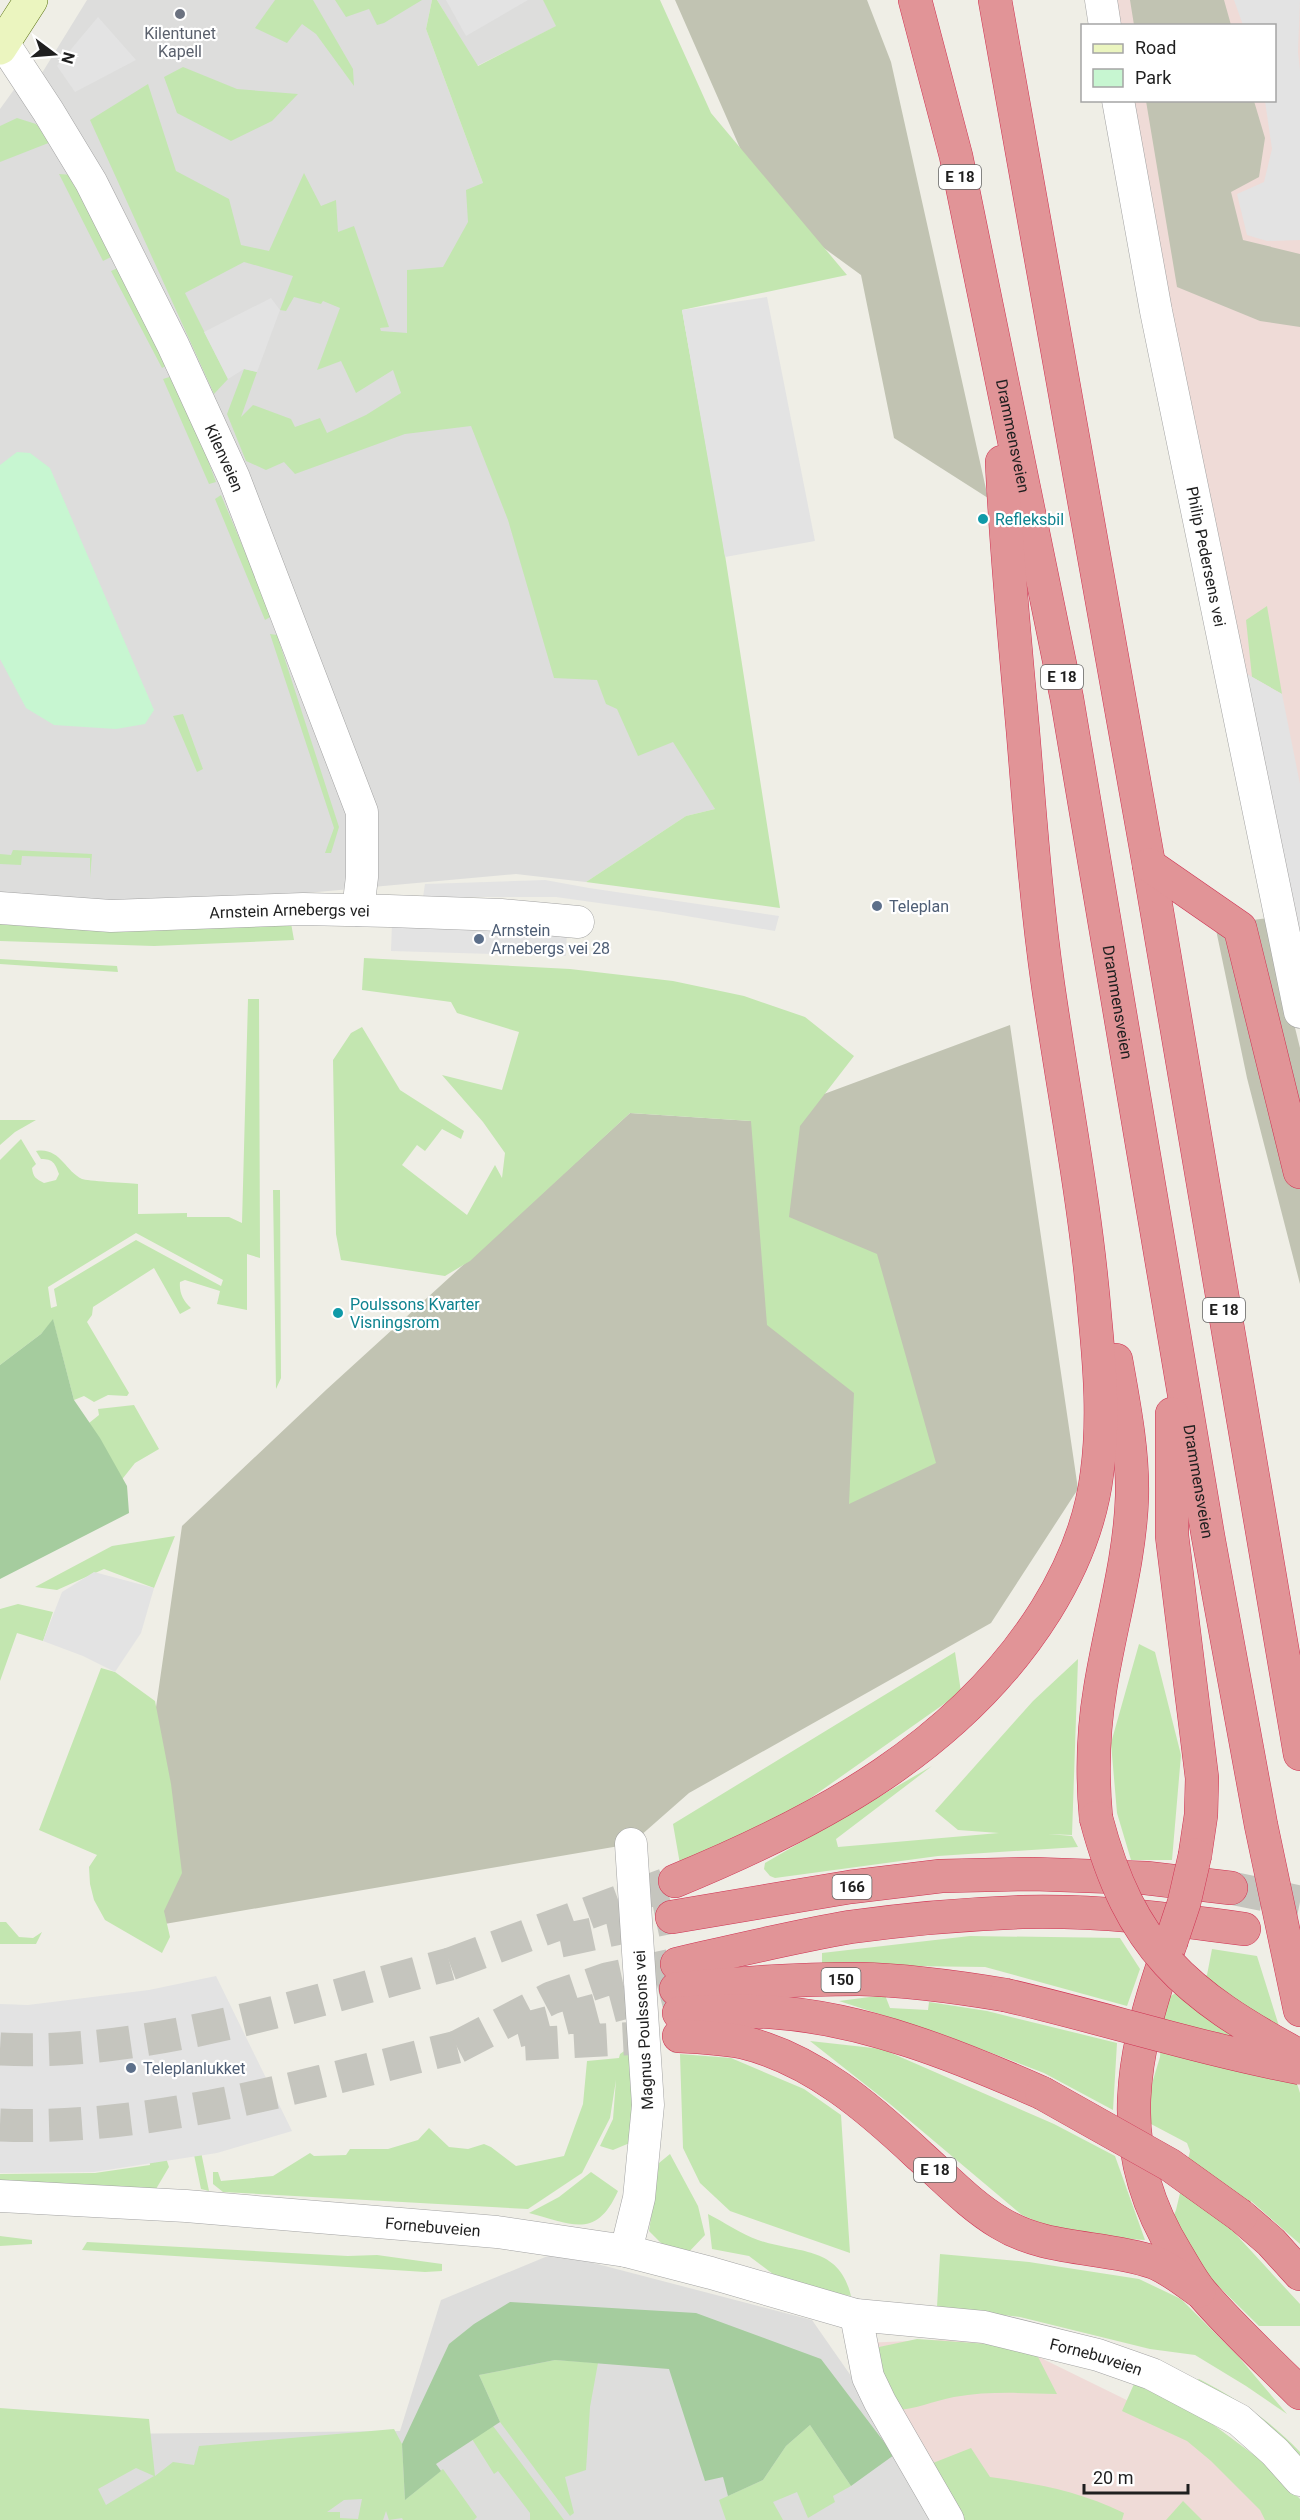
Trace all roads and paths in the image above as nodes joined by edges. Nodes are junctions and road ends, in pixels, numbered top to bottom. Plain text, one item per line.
1 (31, 0) edge
2 (915, 0) edge
3 (994, 0) edge
4 (1101, 0) edge
5 (1105, 24) edge
6 (1, 44) edge
7 (1119, 102) edge
8 (997, 356) junction
9 (1149, 865) junction
10 (0, 908) edge
11 (358, 910) junction
12 (578, 922) dead end
13 (1300, 1012) edge
14 (1300, 1172) edge
15 (1090, 1254) junction
16 (1172, 1325) junction
17 (1300, 1754) edge
18 (631, 1844) dead end
19 (675, 1881) tunnel mouth
20 (1231, 1888) tunnel mouth
21 (672, 1917) tunnel mouth
22 (1244, 1929) dead end
23 (678, 2001) junction
24 (1300, 2010) edge
25 (1300, 2056) edge
26 (1300, 2068) edge
27 (0, 2196) edge
28 (626, 2251) junction
29 (1300, 2274) edge
30 (1199, 2290) junction
31 (856, 2315) junction
32 (1300, 2393) edge
33 (1300, 2480) edge
34 (948, 2520) edge

1 - 6 street
2 - 8 highway, Drammensveien / E 18
3 - 9 highway, E 18
4 - 5 street
6 - 11 street, Kilenveien
7 - 13 street, Philip Pedersens vei
8 - 15 highway, E 18
8 - 16 highway, Drammensveien / E 18
9 - 14 highway
9 - 17 highway, E 18
10 - 11 street, Arnstein Arnebergs vei
11 - 12 street, Arnstein Arnebergs vei
15 - 19 highway, E 18
15 - 25 highway, E 18, bridge
16 - 24 highway, Drammensveien / E 18
16 - 30 highway, E 18, bridge
18 - 28 street, Magnus Poulssons vei
20 - 21 highway, 166
22 - 23 highway
23 - 26 highway, 150, bridge
23 - 29 highway, bridge
23 - 30 highway, E 18
27 - 28 street, Fornebuveien
28 - 31 street, Fornebuveien
30 - 32 highway, E 18
31 - 33 street, Fornebuveien
31 - 34 street

